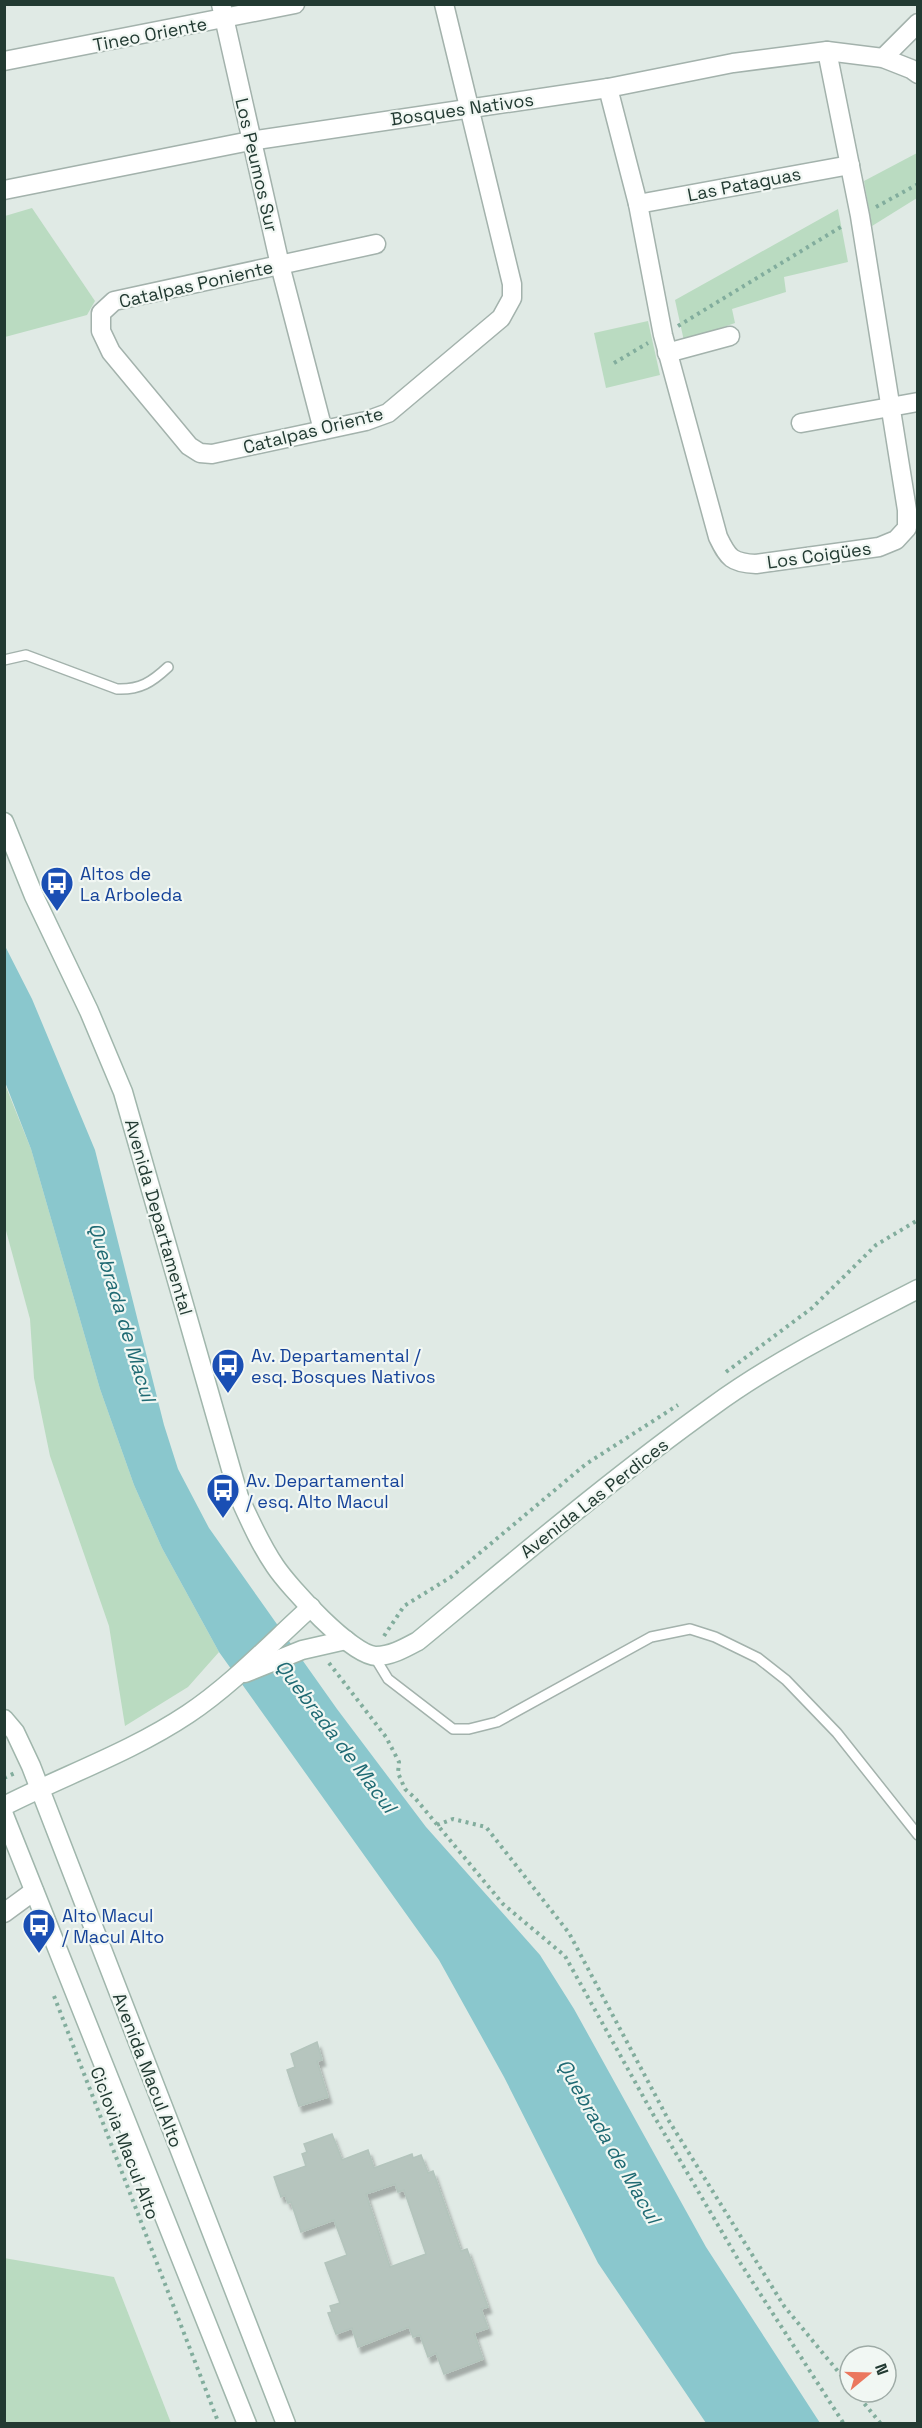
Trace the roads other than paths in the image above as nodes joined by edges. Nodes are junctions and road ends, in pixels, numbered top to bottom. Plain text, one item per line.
1 (295, 4) edge
2 (444, 4) edge
3 (223, 12) edge
4 (918, 23) edge
5 (827, 51) junction
6 (883, 58) junction
7 (4, 61) edge
8 (918, 74) edge
9 (608, 88) junction
10 (470, 108) junction
11 (250, 141) junction
12 (850, 165) junction
13 (4, 190) edge
14 (638, 204) junction
15 (376, 244) dead end
16 (280, 265) junction
17 (730, 336) dead end
18 (667, 353) junction
19 (918, 402) edge
20 (889, 407) junction
21 (801, 423) dead end
22 (322, 430) junction
23 (212, 454) joint
24 (4, 660) edge
25 (168, 667) dead end
26 (4, 822) edge
27 (918, 1289) edge
28 (311, 1606) junction
29 (360, 1649) junction
30 (233, 1679) junction
31 (4, 1719) edge
32 (40, 1789) junction
33 (4, 1806) edge
34 (4, 1815) edge
35 (918, 1835) edge
36 (34, 1891) junction
37 (4, 1913) edge
38 (247, 2424) edge
39 (286, 2424) edge

1 - 3 street, Tineo Oriente
2 - 10 street
3 - 7 street, Tineo Oriente
3 - 11 street, Los Peumos Sur
4 - 6 street
5 - 6 street, Bosques Nativos
5 - 9 street, Bosques Nativos
5 - 12 street, Los Coigües
6 - 8 street, Bosques Nativos
9 - 10 street, Bosques Nativos
9 - 14 street, Los Coigües
10 - 11 street, Bosques Nativos
10 - 22 street, Catalpas Oriente
11 - 13 street, Bosques Nativos
11 - 16 street, Los Peumos Sur
12 - 14 street, Las Pataguas
12 - 20 street, Los Coigües
14 - 18 street, Los Coigües
15 - 16 street, Catalpas Poniente
16 - 22 street, Los Peumos Sur
16 - 23 street, Catalpas Poniente
17 - 18 street
18 - 20 street, Los Coigües
19 - 20 street
20 - 21 street
22 - 23 street, Catalpas Oriente
24 - 25 lane
26 - 28 street, Avenida Departamental
27 - 29 street, Avenida Las Perdices
28 - 29 street
28 - 30 street
29 - 30 street, Avenida Las Perdices
29 - 35 lane
30 - 32 street
31 - 32 street, Avenida Macul Alto
32 - 33 street
32 - 39 street, Avenida Macul Alto
34 - 36 street
36 - 37 street
36 - 38 street

